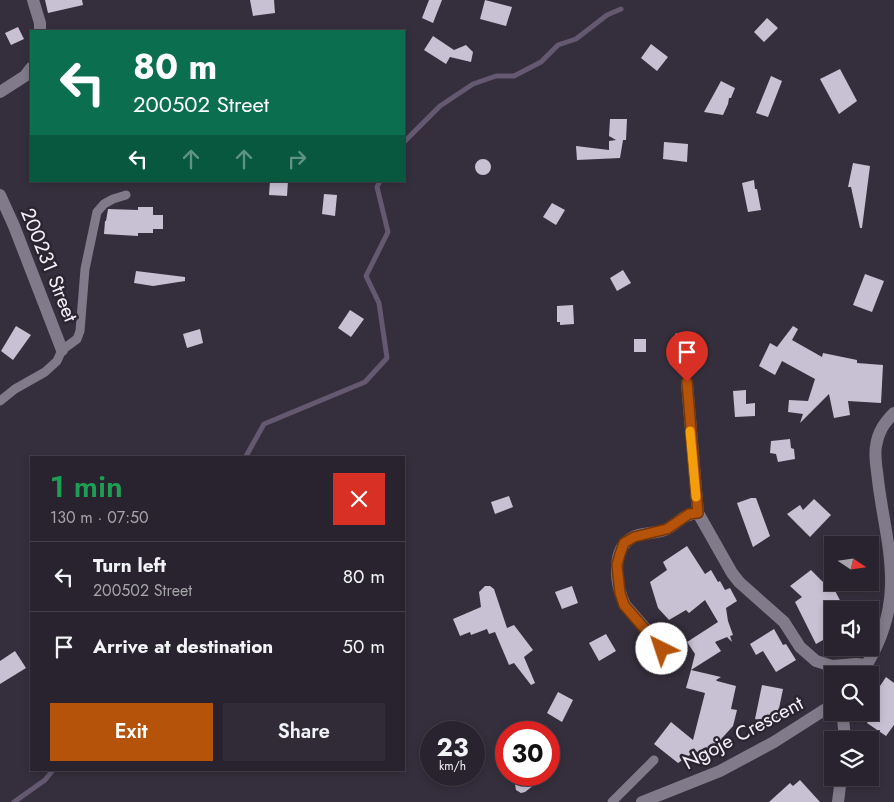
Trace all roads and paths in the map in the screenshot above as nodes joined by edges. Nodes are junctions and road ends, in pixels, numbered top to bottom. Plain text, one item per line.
1 (33, 0) edge
2 (40, 30) edge
3 (30, 69) edge
4 (0, 92) edge
5 (126, 194) dead end
6 (0, 195) edge
7 (62, 350) junction
8 (687, 382) dead end
9 (0, 401) edge
10 (894, 413) edge
11 (698, 513) junction
12 (675, 663) dead end
13 (832, 666) edge
14 (832, 666) edge
15 (859, 666) edge
16 (866, 666) edge
17 (824, 710) edge
18 (654, 760) dead end
19 (840, 786) edge
20 (612, 802) edge
21 (642, 802) edge
22 (838, 802) edge

1 - 2 street
3 - 4 street
5 - 7 lane
6 - 7 street, 200231 Street
7 - 9 lane
8 - 11 street
10 - 16 street
11 - 12 street
11 - 14 street
13 - 15 street
17 - 21 street, Ngoje Crescent
18 - 20 lane
19 - 22 street

